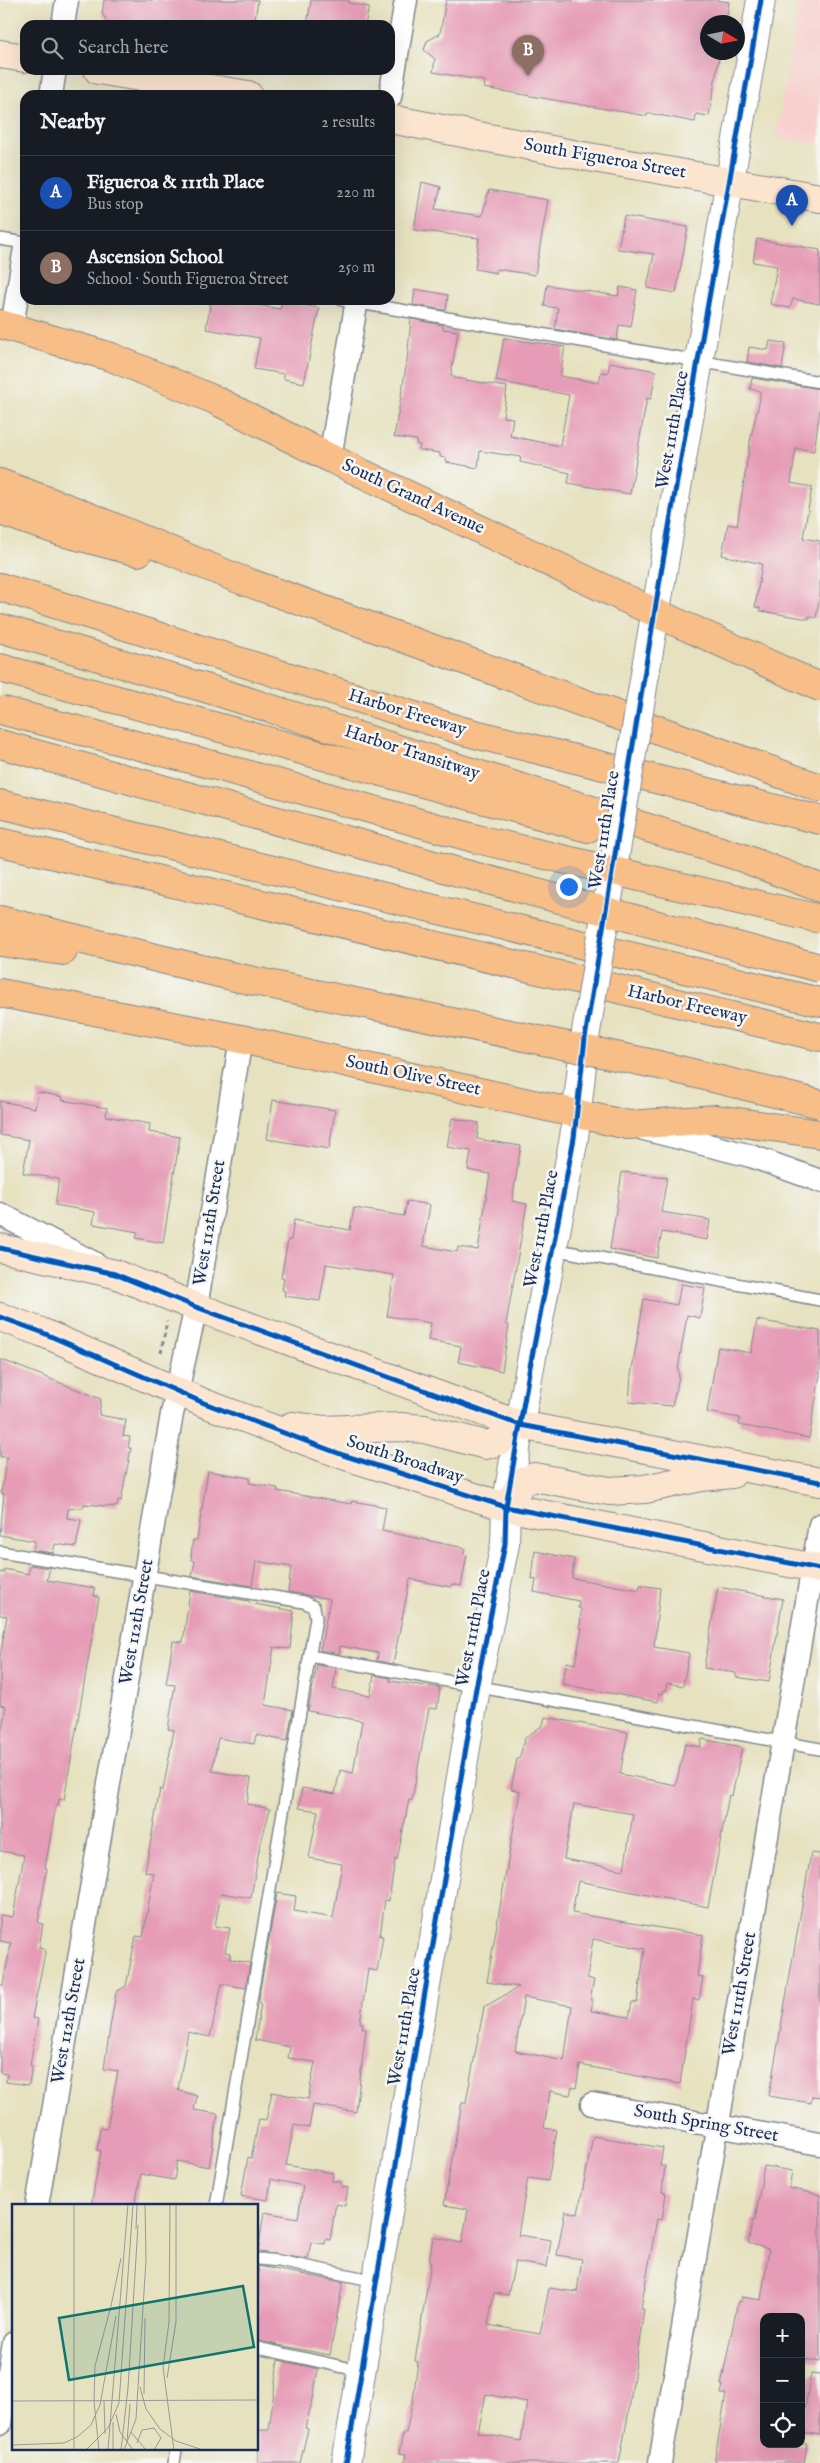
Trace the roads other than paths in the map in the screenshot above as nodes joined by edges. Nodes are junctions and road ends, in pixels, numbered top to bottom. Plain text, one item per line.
1 (67, 0) edge
2 (406, 0) edge
3 (761, 0) edge
4 (64, 20) edge
5 (0, 54) edge
6 (20, 57) edge
7 (395, 67) edge
8 (54, 75) edge
9 (128, 75) edge
10 (394, 75) edge
11 (52, 90) edge
12 (218, 90) edge
13 (391, 90) edge
14 (395, 120) edge
15 (730, 182) junction
16 (820, 198) edge
17 (0, 239) edge
18 (20, 242) edge
19 (20, 268) edge
20 (351, 305) edge
21 (375, 305) edge
22 (6, 325) edge
23 (699, 361) junction
24 (820, 382) edge
25 (330, 458) junction
26 (0, 484) edge
27 (0, 511) edge
28 (236, 578) junction
29 (0, 587) edge
30 (656, 613) junction
31 (0, 628) edge
32 (0, 668) edge
33 (820, 687) edge
34 (0, 710) edge
35 (0, 744) edge
36 (0, 758) edge
37 (820, 788) edge
38 (0, 804) edge
39 (820, 820) edge
40 (0, 842) edge
41 (364, 845) junction
42 (817, 887) edge
43 (820, 919) edge
44 (0, 920) edge
45 (0, 942) edge
46 (820, 968) edge
47 (235, 977) junction
48 (0, 993) edge
49 (820, 1002) edge
50 (820, 1037) edge
51 (240, 1039) junction
52 (820, 1104) edge
53 (578, 1112) junction
54 (628, 1125) junction
55 (820, 1134) edge
56 (820, 1182) edge
57 (0, 1214) edge
58 (0, 1248) edge
59 (553, 1249) junction
60 (115, 1274) junction
61 (820, 1300) edge
62 (196, 1307) junction
63 (0, 1317) edge
64 (176, 1392) junction
65 (251, 1421) junction
66 (520, 1425) junction
67 (769, 1472) junction
68 (820, 1482) edge
69 (506, 1507) junction
70 (820, 1525) edge
71 (0, 1552) edge
72 (816, 1569) edge
73 (145, 1574) junction
74 (310, 1656) junction
75 (476, 1688) junction
76 (783, 1743) junction
77 (820, 1749) edge
78 (592, 2104) dead end
79 (718, 2126) junction
80 (820, 2144) edge
81 (37, 2204) edge
82 (216, 2204) edge
83 (259, 2259) edge
84 (376, 2281) junction
85 (259, 2348) edge
86 (12, 2355) edge
87 (361, 2370) junction
88 (0, 2424) edge
89 (176, 2450) edge
90 (174, 2463) edge
91 (346, 2463) edge
92 (660, 2463) edge

1 - 4 street
2 - 7 street
3 - 15 street, West 111th Place
5 - 6 main road
8 - 11 street
9 - 12 main road
10 - 13 street
14 - 15 main road, South Figueroa Street
15 - 16 main road, South Figueroa Street
15 - 23 street, West 111th Place
17 - 18 lane
19 - 22 street
20 - 25 street
21 - 23 lane
22 - 25 main road, South Grand Avenue
23 - 24 lane
23 - 30 street, West 111th Place
25 - 30 main road, South Grand Avenue
26 - 28 main road
27 - 28 main road
28 - 37 main road
29 - 39 main road, Harbor Freeway
30 - 33 main road, South Grand Avenue
30 - 53 street, West 111th Place, bridge
31 - 42 main road, Harbor Transitway
32 - 42 main road
34 - 43 main road, bridge
35 - 41 main road
36 - 41 main road
38 - 49 main road
40 - 50 main road, Harbor Freeway
41 - 46 main road, bridge
44 - 47 main road
45 - 47 main road
47 - 52 main road, bridge
48 - 51 main road, South Olive Street
51 - 53 main road, South Olive Street
51 - 62 street, West 112th Street
53 - 54 main road, South Olive Street
53 - 59 street, West 111th Place
54 - 55 main road
54 - 56 street, South Olive Street
57 - 60 street
58 - 60 main road
59 - 61 lane
59 - 66 street, West 111th Place
60 - 62 main road
62 - 64 street, West 112th Street
62 - 66 main road
63 - 64 main road, South Broadway
64 - 65 main road, South Broadway
64 - 73 street, West 112th Street
65 - 66 main road
65 - 69 main road, South Broadway
66 - 67 main road
66 - 69 street, West 111th Place
67 - 68 main road
67 - 69 main road
69 - 72 main road, South Broadway
69 - 75 street, West 111th Place
70 - 72 street, West 111th Street
71 - 73 lane
72 - 76 street, West 111th Street
73 - 74 lane
73 - 81 street, West 112th Street
74 - 75 lane
74 - 82 lane
75 - 76 lane
75 - 84 street, West 111th Place
76 - 77 lane
76 - 79 street, West 111th Street
78 - 79 street, South Spring Street
79 - 80 street, South Spring Street
79 - 92 street, West 111th Street
83 - 84 lane
84 - 87 street, West 111th Place
85 - 87 lane
86 - 88 street
87 - 91 street, West 111th Place
89 - 90 lane

